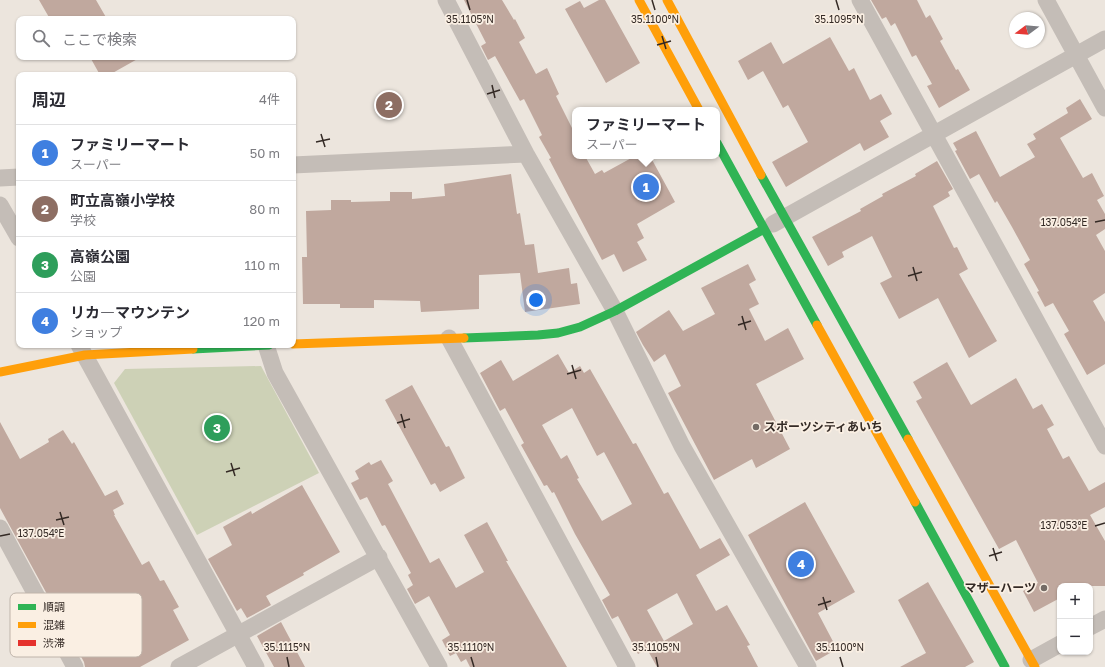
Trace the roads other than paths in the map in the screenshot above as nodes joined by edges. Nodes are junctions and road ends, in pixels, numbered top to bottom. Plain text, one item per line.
1 (446, 0) edge
2 (639, 0) edge
3 (667, 0) edge
4 (860, 0) edge
5 (1046, 0) edge
6 (1105, 39) edge
7 (1076, 55) junction
8 (697, 107) edge
9 (1105, 108) edge
10 (933, 135) junction
11 (720, 148) edge
12 (526, 154) junction
13 (296, 165) edge
14 (16, 177) edge
15 (0, 178) edge
16 (0, 205) edge
17 (784, 218) junction
18 (764, 229) junction
19 (16, 233) edge
20 (616, 311) junction
21 (449, 338) junction
22 (296, 344) edge
23 (156, 348) edge
24 (269, 348) edge
25 (82, 350) edge
26 (0, 372) edge
27 (1105, 446) edge
28 (0, 528) edge
29 (379, 557) junction
30 (35, 593) edge
31 (1105, 619) edge
32 (1093, 625) edge
33 (238, 634) junction
34 (1057, 646) edge
35 (70, 657) edge
36 (1033, 663) edge
37 (75, 667) edge
38 (179, 667) edge
39 (256, 667) edge
40 (439, 667) edge
41 (627, 667) edge
42 (808, 667) edge
43 (1005, 667) edge

1 - 12 street
2 - 8 street
3 - 17 street
4 - 10 street
5 - 7 street
6 - 7 street
7 - 9 street
7 - 10 street
10 - 17 street
10 - 27 street
11 - 18 street
12 - 13 street
12 - 20 street
14 - 15 street
16 - 19 street
17 - 18 street
17 - 36 street
18 - 20 street
18 - 43 street
20 - 21 street
20 - 42 street
21 - 22 street
21 - 41 street
23 - 25 street
24 - 29 street
25 - 26 street
25 - 33 street
28 - 30 street
29 - 33 street
29 - 40 street
31 - 32 street
33 - 38 street
33 - 39 street
34 - 36 street
35 - 37 street

